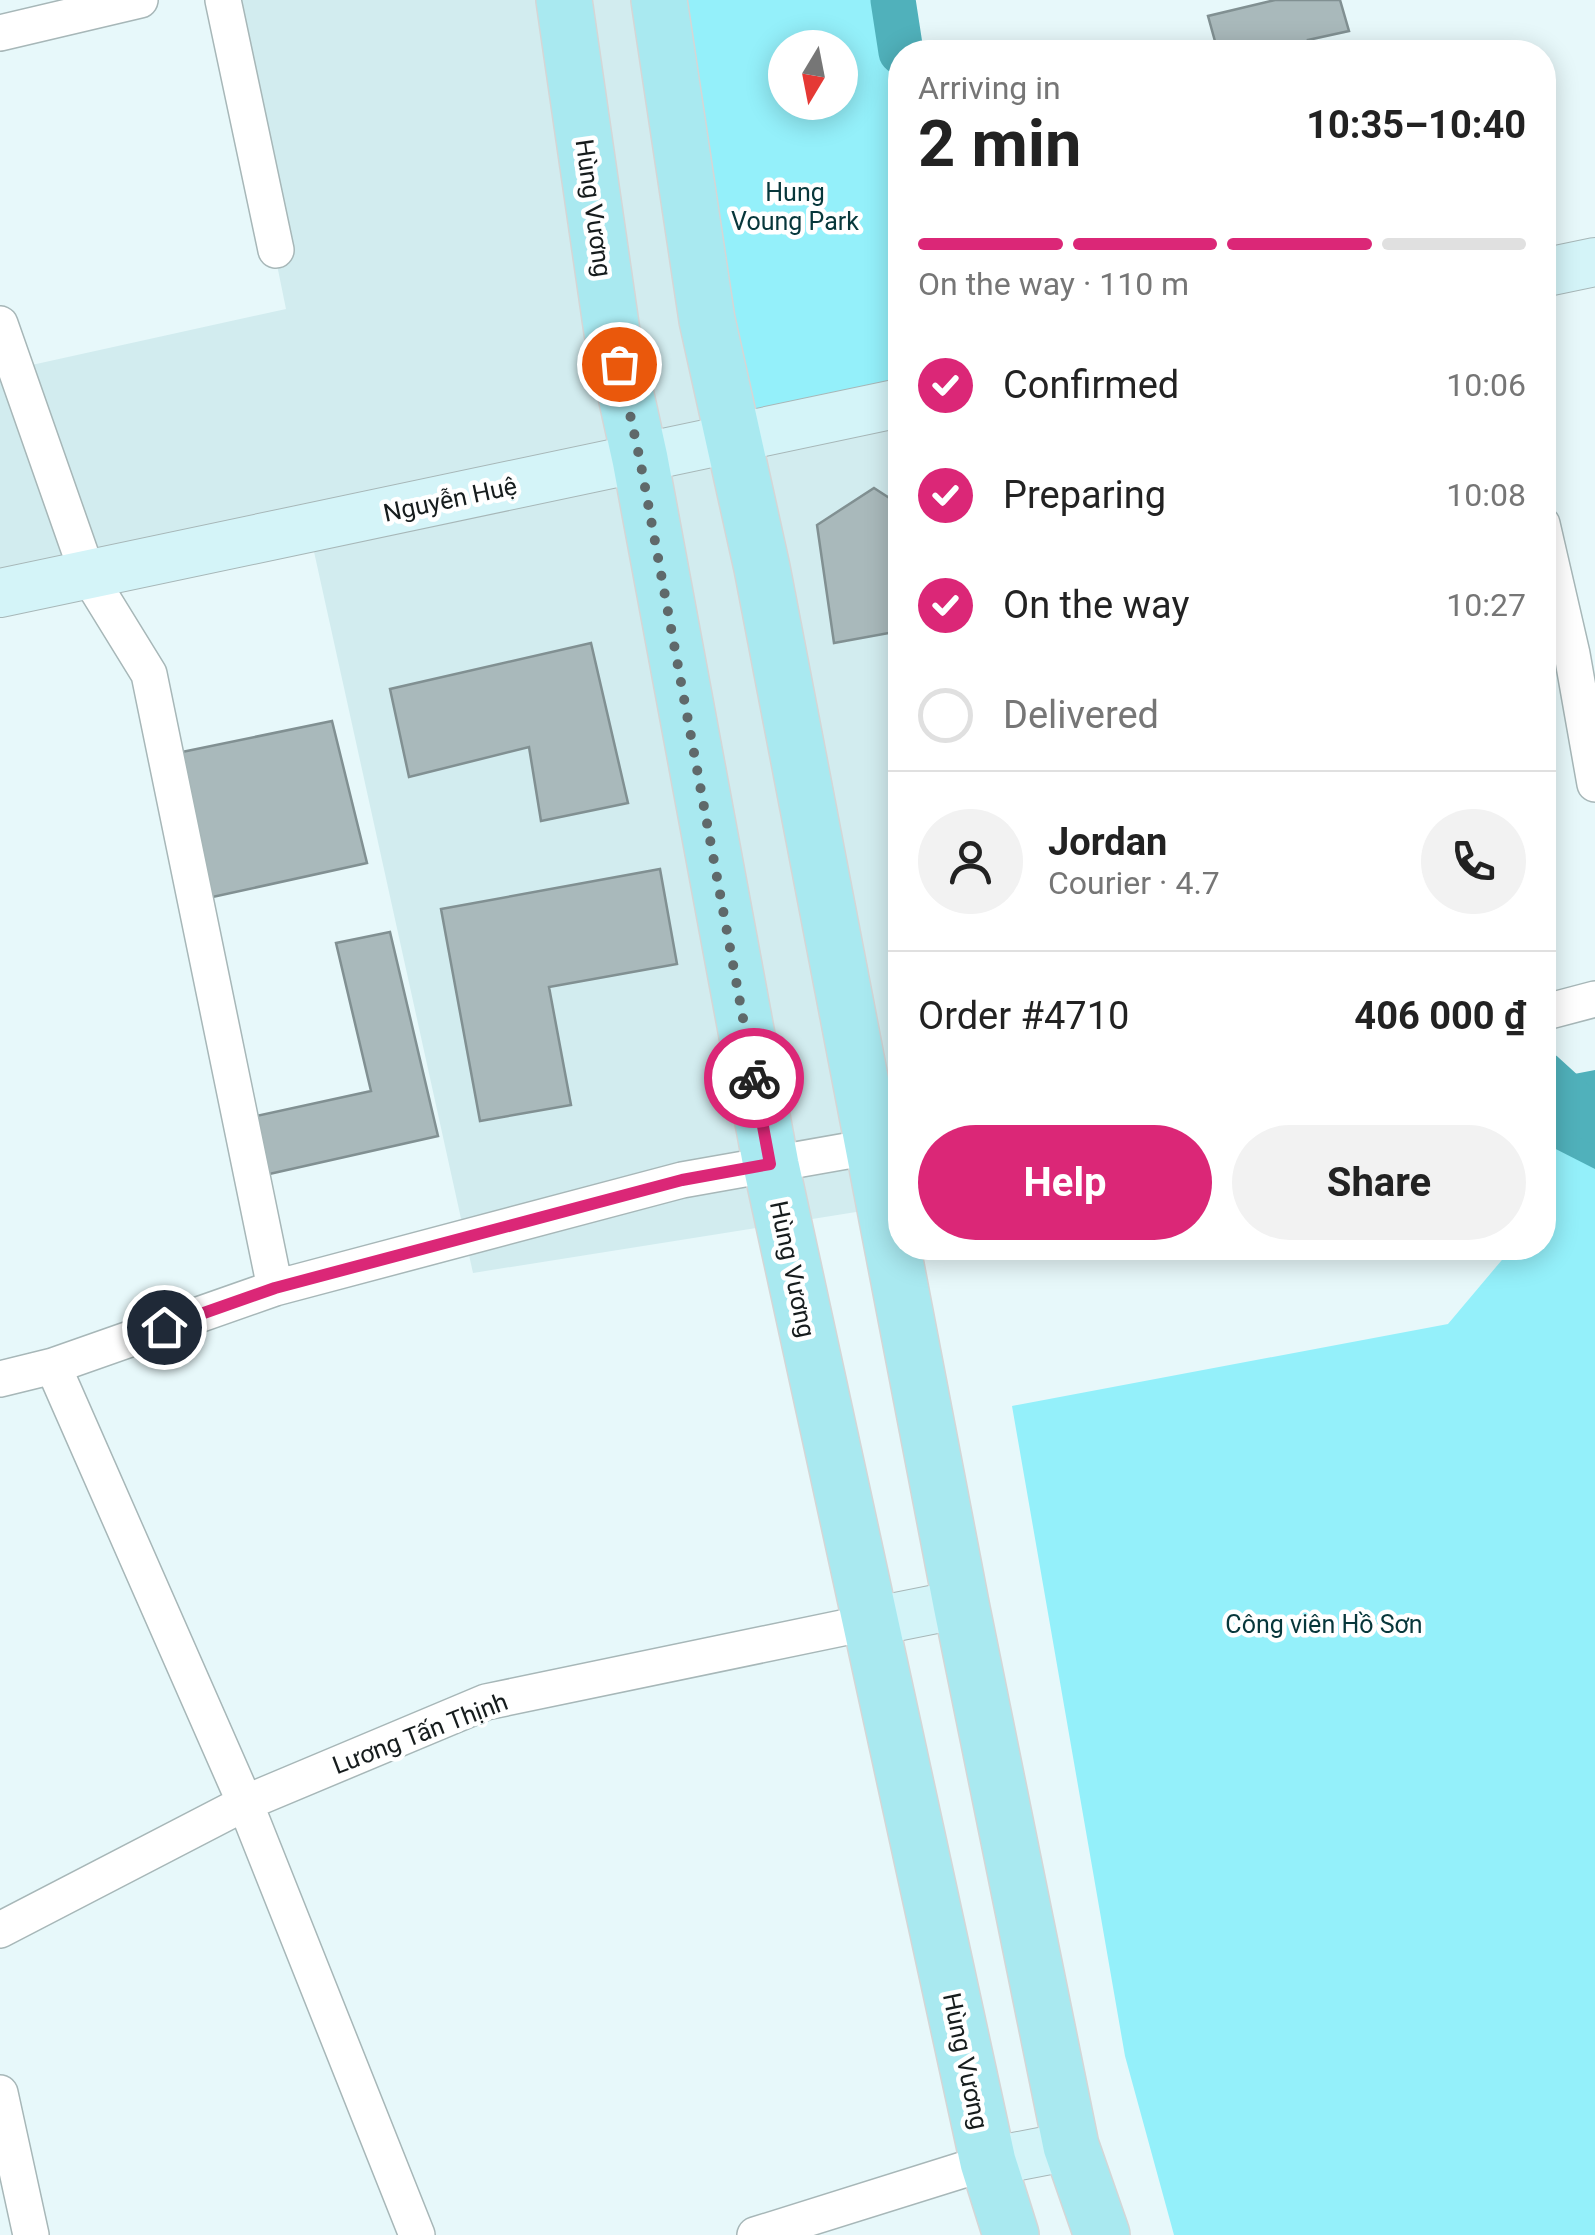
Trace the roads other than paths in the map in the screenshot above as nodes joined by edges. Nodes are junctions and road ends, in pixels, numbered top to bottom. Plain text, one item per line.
1 (140, 0) edge
2 (224, 0) edge
3 (564, 0) edge
4 (659, 0) edge
5 (0, 33) edge
6 (276, 250) dead end
7 (1595, 262) edge
8 (1556, 271) edge
9 (0, 324) edge
10 (888, 405) edge
11 (736, 436) junction
12 (640, 460) junction
13 (1556, 567) edge
14 (88, 575) junction
15 (0, 593) edge
16 (1584, 652) edge
17 (1595, 784) edge
18 (886, 1144) edge
19 (770, 1164) junction
20 (905, 1260) edge
21 (275, 1288) junction
22 (53, 1366) junction
23 (0, 1379) edge
24 (960, 1604) junction
25 (870, 1622) junction
26 (245, 1803) junction
27 (0, 1930) edge
28 (0, 2092) edge
29 (1071, 2146) junction
30 (988, 2162) junction
31 (31, 2235) edge
32 (417, 2235) edge
33 (756, 2235) edge
34 (1011, 2235) edge
35 (1102, 2235) edge

1 - 5 street
2 - 6 street
3 - 12 main road, Hùng Vương
4 - 11 main road
7 - 8 main road
9 - 14 street
10 - 11 main road, Nguyễn Huệ
11 - 12 main road, Nguyễn Huệ
11 - 18 main road
12 - 14 main road, Nguyễn Huệ
12 - 19 main road, Hùng Vương
13 - 16 street
14 - 15 main road, Nguyễn Huệ
14 - 21 street
16 - 17 street
18 - 19 street
19 - 21 street
19 - 25 main road, Hùng Vương
20 - 24 main road
21 - 22 street
22 - 23 street
22 - 26 street
24 - 25 main road
24 - 29 main road
25 - 26 street, Lương Tấn Thịnh
25 - 30 main road, Hùng Vương
26 - 27 street, Lương Tấn Thịnh
26 - 32 street
28 - 31 street
29 - 30 main road
29 - 35 main road
30 - 33 street
30 - 34 main road, Hùng Vương

